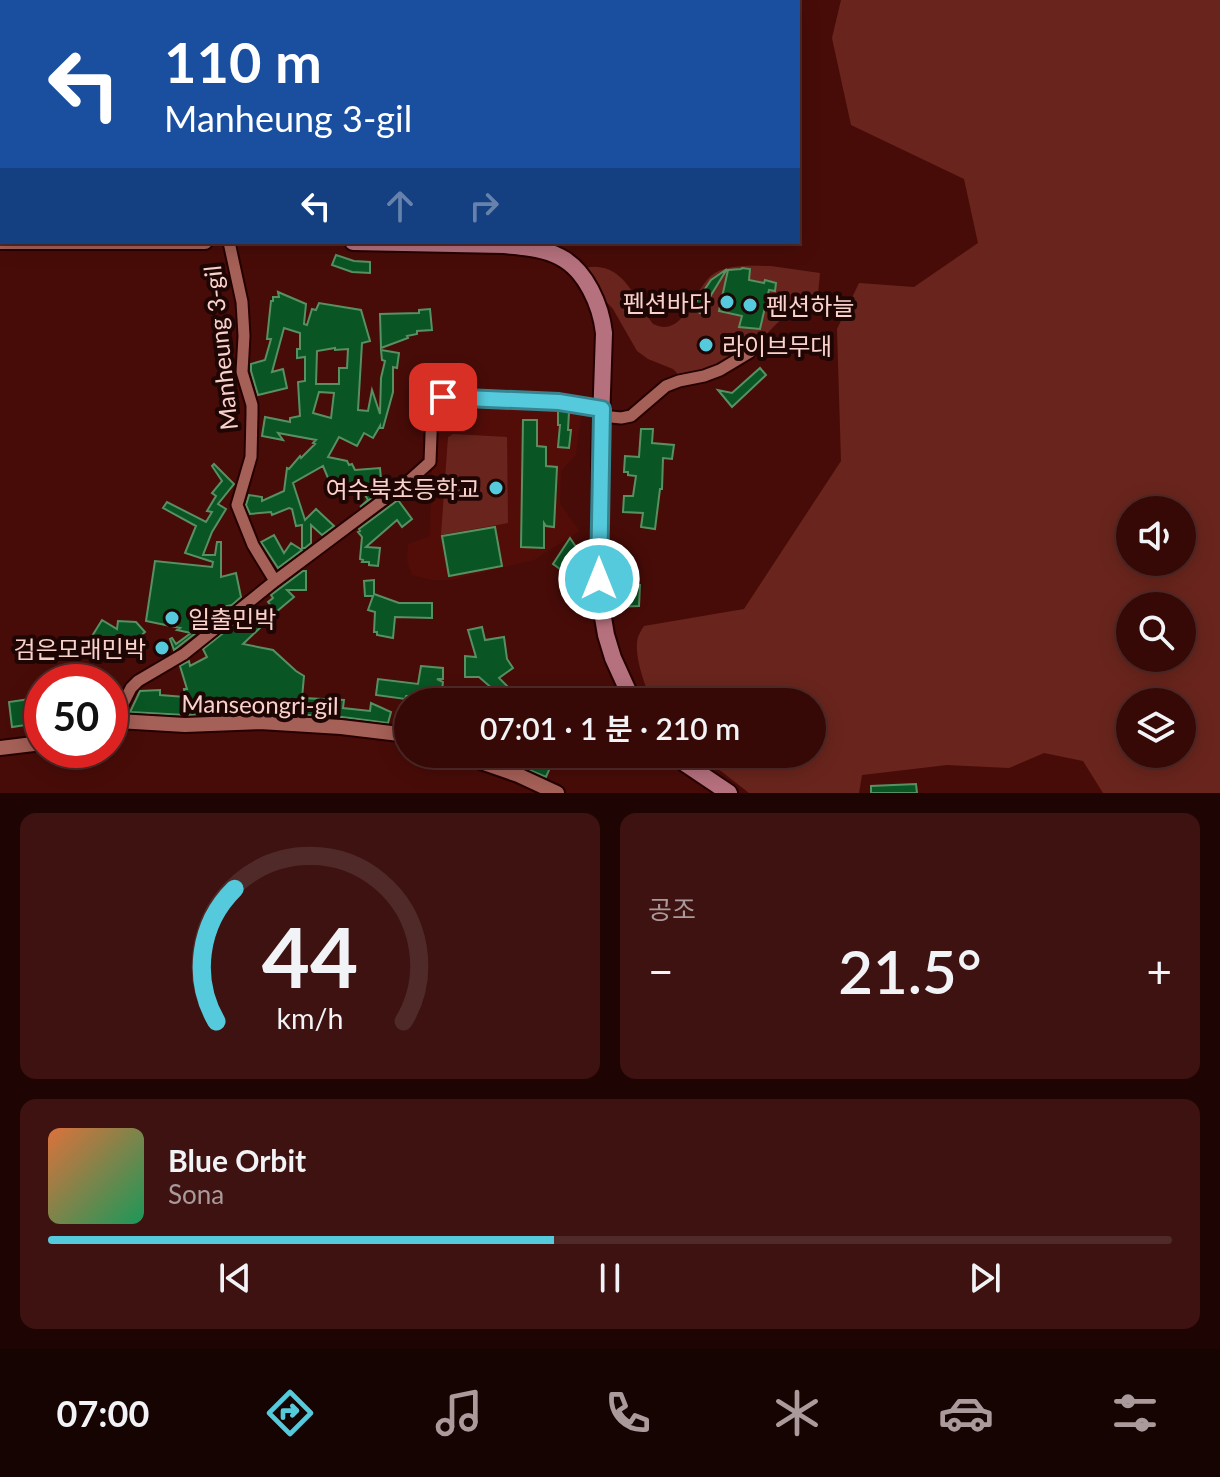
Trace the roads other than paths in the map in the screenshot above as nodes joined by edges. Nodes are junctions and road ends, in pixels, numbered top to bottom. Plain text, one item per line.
1 (229, 244) edge
2 (434, 244) edge
3 (750, 352) dead end
4 (602, 413) junction
5 (275, 581) junction
6 (627, 688) edge
7 (128, 692) edge
8 (128, 723) edge
9 (394, 733) edge
10 (24, 745) edge
11 (0, 748) edge
12 (498, 768) edge
13 (692, 768) edge
14 (557, 793) edge
15 (729, 793) edge

1 - 5 street, Manheung 3-gil
2 - 4 main road
3 - 4 street
4 - 5 street
4 - 6 main road
5 - 7 street
8 - 9 street, Manseongri-gil
10 - 11 street
12 - 14 street
13 - 15 main road

